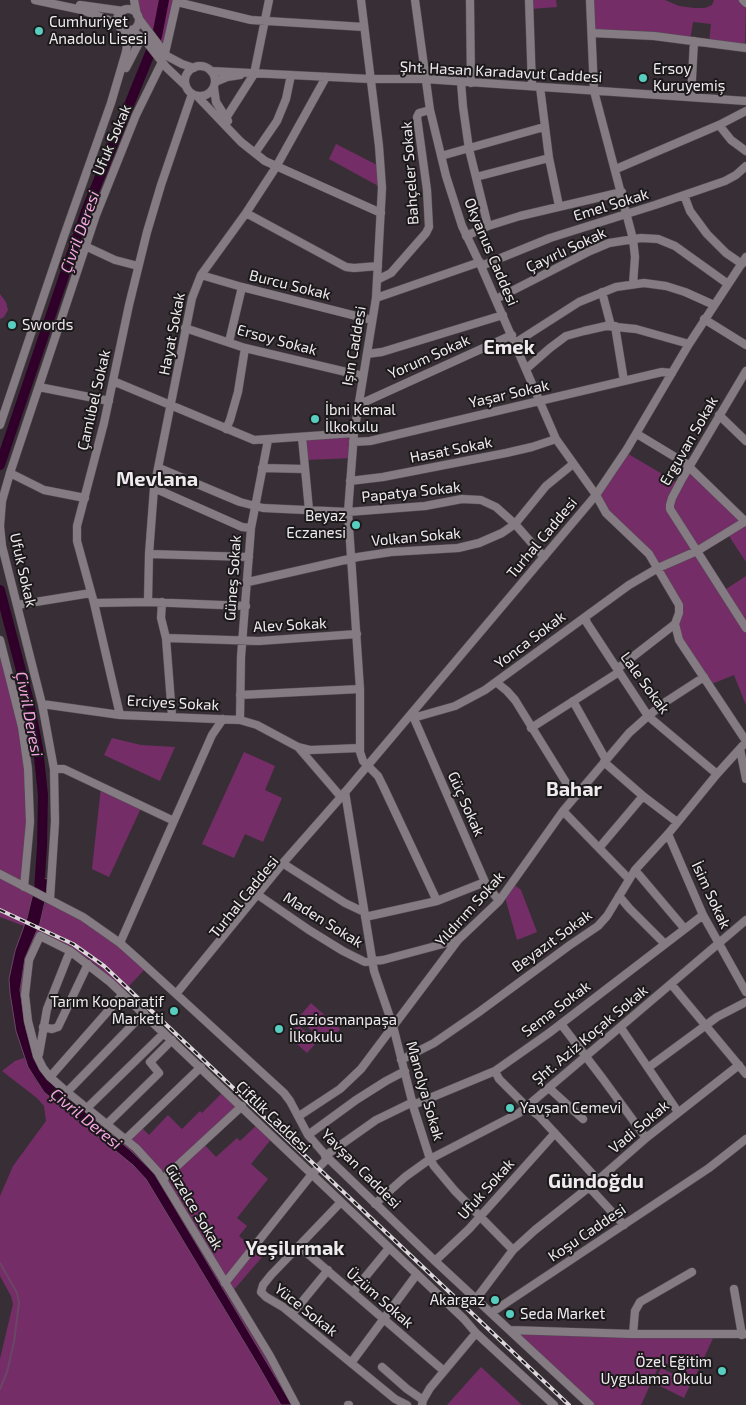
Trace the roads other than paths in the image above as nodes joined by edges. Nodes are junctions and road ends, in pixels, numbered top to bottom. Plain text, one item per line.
1 (35, 0) edge
2 (59, 0) edge
3 (129, 0) edge
4 (134, 0) edge
5 (269, 0) edge
6 (361, 0) edge
7 (415, 0) edge
8 (470, 0) edge
9 (529, 0) edge
10 (590, 0) edge
11 (743, 0) edge
12 (177, 1) edge
13 (746, 3) edge
14 (124, 11) junction
15 (138, 17) junction
16 (264, 21) junction
17 (119, 24) junction
18 (364, 27) junction
19 (129, 30) junction
20 (592, 33) junction
21 (146, 37) junction
22 (694, 41) junction
23 (746, 48) edge
24 (156, 49) junction
25 (165, 54) junction
26 (162, 62) junction
27 (194, 68) junction
28 (211, 71) junction
29 (254, 74) junction
30 (291, 76) junction
31 (326, 77) junction
32 (370, 79) junction
33 (425, 79) junction
34 (461, 82) junction
35 (471, 83) junction
36 (215, 85) junction
37 (186, 86) junction
38 (536, 87) junction
39 (594, 91) junction
40 (195, 95) junction
41 (691, 97) junction
42 (746, 100) edge
43 (111, 102) junction
44 (430, 110) junction
45 (746, 111) edge
46 (226, 118) junction
47 (719, 125) junction
48 (544, 127) junction
49 (469, 149) junction
50 (746, 151) edge
51 (254, 153) junction
52 (441, 156) junction
53 (549, 158) junction
54 (746, 166) edge
55 (276, 167) junction
56 (616, 169) junction
57 (476, 177) junction
58 (622, 192) junction
59 (684, 195) junction
60 (559, 206) junction
61 (246, 213) junction
62 (381, 213) junction
63 (628, 213) junction
64 (488, 226) junction
65 (466, 236) junction
66 (633, 239) junction
67 (85, 246) junction
68 (744, 260) edge
69 (480, 264) junction
70 (138, 266) junction
71 (378, 266) junction
72 (201, 275) junction
73 (377, 280) junction
74 (633, 284) junction
75 (728, 284) junction
76 (242, 287) junction
77 (602, 292) junction
78 (376, 298) junction
79 (496, 299) junction
80 (714, 305) junction
81 (503, 315) junction
82 (372, 320) junction
83 (704, 320) junction
84 (613, 326) junction
85 (186, 328) junction
86 (512, 335) junction
87 (229, 342) junction
88 (515, 343) junction
89 (689, 344) junction
90 (746, 345) edge
91 (245, 348) junction
92 (367, 354) junction
93 (526, 369) junction
94 (746, 371) edge
95 (672, 373) junction
96 (362, 376) junction
97 (113, 381) junction
98 (624, 381) junction
99 (39, 387) junction
100 (109, 401) junction
101 (539, 401) junction
102 (358, 405) junction
103 (172, 406) junction
104 (719, 415) junction
105 (0, 425) edge
106 (226, 429) junction
107 (354, 433) junction
108 (637, 434) junction
109 (302, 437) junction
110 (556, 439) junction
111 (268, 440) junction
112 (746, 441) edge
113 (353, 442) junction
114 (573, 464) junction
115 (689, 467) junction
116 (159, 468) junction
117 (262, 468) junction
118 (305, 469) junction
119 (10, 473) junction
120 (350, 480) junction
121 (154, 488) junction
122 (596, 495) junction
123 (84, 498) junction
124 (254, 506) junction
125 (309, 510) junction
126 (348, 512) junction
127 (746, 521) edge
128 (515, 524) junction
129 (251, 528) junction
130 (697, 551) junction
131 (149, 554) junction
132 (249, 557) junction
133 (544, 557) junction
134 (350, 559) junction
135 (658, 568) junction
136 (248, 582) junction
137 (91, 592) junction
138 (148, 602) junction
139 (162, 602) junction
140 (94, 603) junction
141 (17, 605) junction
142 (246, 606) junction
143 (585, 617) junction
144 (675, 624) junction
145 (746, 628) edge
146 (357, 634) junction
147 (166, 638) junction
148 (0, 640) edge
149 (242, 641) junction
150 (618, 670) junction
151 (704, 677) junction
152 (496, 682) junction
153 (360, 689) junction
154 (240, 695) junction
155 (573, 702) junction
156 (42, 704) junction
157 (120, 714) junction
158 (412, 715) junction
159 (172, 716) junction
160 (648, 716) junction
161 (223, 719) junction
162 (240, 720) junction
163 (531, 728) junction
164 (746, 742) edge
165 (298, 747) junction
166 (360, 748) junction
167 (740, 749) junction
168 (605, 761) junction
169 (368, 766) junction
170 (54, 768) junction
171 (717, 774) junction
172 (746, 779) edge
173 (343, 795) junction
174 (642, 796) junction
175 (575, 797) junction
176 (563, 810) junction
177 (328, 812) junction
178 (174, 820) junction
179 (677, 822) junction
180 (668, 834) junction
181 (599, 848) junction
182 (288, 866) junction
183 (635, 870) junction
184 (0, 874) edge
185 (629, 879) junction
186 (485, 882) junction
187 (27, 888) junction
188 (619, 896) junction
189 (261, 897) junction
190 (48, 898) junction
191 (499, 901) junction
192 (437, 902) junction
193 (365, 914) junction
194 (703, 914) junction
195 (745, 921) edge
196 (684, 928) junction
197 (40, 936) joint
198 (458, 940) junction
199 (120, 943) junction
200 (664, 943) junction
201 (719, 944) junction
202 (70, 951) junction
203 (373, 962) junction
204 (88, 964) junction
205 (671, 984) junction
206 (746, 992) edge
207 (124, 994) junction
208 (178, 996) junction
209 (746, 1002) edge
210 (144, 1013) junction
211 (561, 1024) junction
212 (706, 1025) junction
213 (43, 1026) junction
214 (393, 1026) junction
215 (621, 1028) junction
216 (164, 1033) junction
217 (172, 1040) junction
218 (586, 1057) junction
219 (38, 1058) junction
220 (401, 1060) junction
221 (739, 1065) junction
222 (201, 1067) junction
223 (649, 1067) junction
224 (404, 1071) junction
225 (495, 1071) junction
226 (746, 1074) edge
227 (50, 1077) junction
228 (549, 1088) junction
229 (67, 1092) junction
230 (413, 1104) junction
231 (242, 1106) junction
232 (527, 1107) junction
233 (87, 1108) junction
234 (678, 1112) junction
235 (299, 1116) junction
236 (583, 1119) dead end
237 (108, 1124) junction
238 (555, 1133) junction
239 (308, 1135) junction
240 (646, 1138) junction
241 (126, 1139) junction
242 (746, 1139) edge
243 (327, 1157) junction
244 (430, 1159) junction
245 (312, 1174) junction
246 (163, 1179) junction
247 (598, 1180) junction
248 (589, 1187) junction
249 (341, 1202) junction
250 (375, 1204) junction
251 (480, 1216) junction
252 (624, 1225) junction
253 (298, 1246) junction
254 (389, 1248) junction
255 (513, 1250) junction
256 (435, 1261) junction
257 (328, 1270) junction
258 (692, 1272) dead end
259 (417, 1274) junction
260 (225, 1283) junction
261 (734, 1289) dead end
262 (353, 1292) junction
263 (476, 1299) junction
264 (492, 1313) junction
265 (292, 1314) junction
266 (384, 1320) junction
267 (510, 1330) junction
268 (476, 1333) junction
269 (633, 1334) junction
270 (744, 1334) edge
271 (351, 1363) junction
272 (382, 1367) dead end
273 (444, 1371) junction
274 (423, 1402) edge
275 (296, 1405) edge
276 (407, 1405) edge
277 (554, 1405) edge
278 (590, 1405) edge

1 - 17 street
2 - 14 street
3 - 14 street
4 - 15 street
5 - 16 street
6 - 18 street, Işın Caddesi
7 - 33 street, Okyanus Caddesi
8 - 35 street
9 - 38 street
10 - 20 street
11 - 13 street
12 - 16 street
12 - 25 street
14 - 15 street
14 - 17 street
15 - 19 street
15 - 21 street
16 - 18 street
16 - 29 street
17 - 19 street
18 - 32 street, Işın Caddesi
19 - 21 street
19 - 43 street
20 - 22 street
20 - 39 street
21 - 24 street
21 - 43 street
22 - 23 street
22 - 41 street
24 - 25 street
24 - 26 street
25 - 27 street
26 - 37 street
26 - 67 street, Ufuk Sokak
27 - 28 street
27 - 37 street
28 - 29 street
28 - 36 street
29 - 30 street, Şht. Hasan Karadavut Caddesi
29 - 36 street
29 - 46 street
30 - 31 street, Şht. Hasan Karadavut Caddesi
30 - 51 street
31 - 32 street, Şht. Hasan Karadavut Caddesi
31 - 55 street, Hayat Sokak
32 - 33 street, Şht. Hasan Karadavut Caddesi
32 - 62 street, Işın Caddesi
33 - 34 street, Şht. Hasan Karadavut Caddesi
33 - 44 street, Okyanus Caddesi
34 - 35 street, Şht. Hasan Karadavut Caddesi
34 - 49 street
35 - 38 street, Şht. Hasan Karadavut Caddesi
36 - 40 street
36 - 46 street
37 - 40 street
38 - 39 street, Şht. Hasan Karadavut Caddesi
38 - 48 street
39 - 41 street, Şht. Hasan Karadavut Caddesi
39 - 56 street
40 - 51 street
40 - 70 street, Çamlıbel Sokak
41 - 42 street, Şht. Hasan Karadavut Caddesi
43 - 105 street
44 - 52 street, Okyanus Caddesi
44 - 73 street, Bahçeler Sokak
45 - 47 street
46 - 51 street
47 - 50 street
47 - 56 street
48 - 49 street
48 - 53 street
49 - 52 street
49 - 57 street
51 - 55 street
52 - 65 street, Okyanus Caddesi
53 - 57 street
53 - 60 street
54 - 59 street, Emel Sokak
55 - 61 street, Hayat Sokak
55 - 62 street
56 - 58 street
57 - 64 street
58 - 60 street
58 - 63 street
59 - 63 street, Emel Sokak
59 - 68 street
60 - 64 street
61 - 71 street
61 - 72 street, Hayat Sokak
62 - 71 street, Işın Caddesi
63 - 66 street
63 - 69 street, Emel Sokak
64 - 65 street
65 - 69 street, Okyanus Caddesi
66 - 74 street
66 - 75 street, Çayırlı Sokak
66 - 79 street, Çayırlı Sokak
67 - 70 street
67 - 99 street, Ufuk Sokak
68 - 75 street, Turhal Caddesi
69 - 78 street, Emel Sokak
69 - 79 street, Okyanus Caddesi
70 - 97 street, Çamlıbel Sokak
71 - 73 street, Işın Caddesi
72 - 76 street, Burcu Sokak
72 - 85 street, Hayat Sokak
73 - 78 street, Işın Caddesi
74 - 77 street
74 - 80 street
75 - 80 street, Turhal Caddesi
76 - 82 street, Burcu Sokak
76 - 87 street
77 - 84 street
77 - 88 street
78 - 82 street, Işın Caddesi
79 - 81 street, Okyanus Caddesi
80 - 83 street, Turhal Caddesi
81 - 86 street, Okyanus Caddesi
81 - 92 street
82 - 92 street, Işın Caddesi
83 - 89 street, Turhal Caddesi
83 - 90 street
84 - 89 street
84 - 93 street
84 - 98 street
85 - 87 street, Ersoy Sokak
85 - 103 street, Hayat Sokak
86 - 88 street, Okyanus Caddesi
86 - 102 street, Yorum Sokak
87 - 91 street, Ersoy Sokak
88 - 93 street, Okyanus Caddesi
89 - 95 street, Turhal Caddesi
91 - 96 street, Ersoy Sokak
91 - 106 street
92 - 96 street, Işın Caddesi
93 - 101 street, Okyanus Caddesi
94 - 104 street, Erguvan Sokak
95 - 98 street, Yaşar Sokak
95 - 108 street, Turhal Caddesi
96 - 102 street, Işın Caddesi
97 - 100 street, Çamlıbel Sokak
97 - 103 street
98 - 101 street, Yaşar Sokak
99 - 100 street
99 - 119 street, Ufuk Sokak
100 - 123 street, Çamlıbel Sokak
101 - 110 street, Okyanus Caddesi
101 - 113 street, Yaşar Sokak
102 - 107 street, Işın Caddesi
103 - 106 street
103 - 116 street, Hayat Sokak
104 - 112 street
104 - 115 street, Erguvan Sokak
106 - 111 street
107 - 109 street
107 - 113 street, Işın Caddesi
108 - 115 street
108 - 122 street, Turhal Caddesi
109 - 111 street
109 - 118 street
110 - 114 street, Okyanus Caddesi
110 - 120 street, Hasat Sokak
111 - 117 street, Güneş Sokak
113 - 120 street, Işın Caddesi
114 - 122 street, Okyanus Caddesi
114 - 128 street, Volkan Sokak
115 - 127 street
115 - 130 street, Erguvan Sokak
116 - 121 street, Hayat Sokak
116 - 124 street, Papatya Sokak
117 - 118 street
117 - 124 street, Güneş Sokak
118 - 125 street
119 - 123 street
119 - 141 street, Ufuk Sokak
120 - 126 street, Işın Caddesi
121 - 129 street
121 - 131 street, Hayat Sokak
122 - 133 street, Turhal Caddesi
122 - 135 street, Okyanus Caddesi
123 - 137 street, Çamlıbel Sokak
124 - 125 street, Papatya Sokak
124 - 129 street, Güneş Sokak
125 - 126 street, Papatya Sokak
126 - 128 street, Papatya Sokak
126 - 134 street, Işın Caddesi
127 - 130 street, Yonca Sokak
128 - 133 street, Papatya Sokak
128 - 134 street, Volkan Sokak
129 - 132 street, Güneş Sokak
130 - 135 street, Yonca Sokak
130 - 145 street
131 - 132 street
131 - 138 street, Hayat Sokak
132 - 136 street, Güneş Sokak
133 - 158 street, Turhal Caddesi
134 - 136 street, Volkan Sokak
134 - 146 street, Işın Caddesi
135 - 143 street, Yonca Sokak
135 - 144 street, Okyanus Caddesi
136 - 142 street, Güneş Sokak
137 - 140 street, Çamlıbel Sokak
137 - 141 street
138 - 139 street
138 - 140 street
139 - 142 street
139 - 147 street
140 - 157 street, Çamlıbel Sokak
141 - 156 street, Ufuk Sokak
142 - 149 street, Güneş Sokak
143 - 150 street, Lale Sokak
143 - 152 street, Yonca Sokak
144 - 150 street
144 - 151 street
146 - 149 street, Alev Sokak
146 - 153 street, Işın Caddesi
147 - 149 street, Alev Sokak
147 - 159 street
148 - 187 street
149 - 154 street, Güneş Sokak
150 - 155 street
150 - 160 street, Lale Sokak
151 - 160 street, Yıldırım Sokak
151 - 164 street
152 - 158 street, Yonca Sokak
152 - 163 street
153 - 154 street
153 - 166 street, Işın Caddesi
154 - 162 street, Güneş Sokak
155 - 163 street
155 - 168 street
156 - 157 street, Erciyes Sokak
156 - 170 street, Ufuk Sokak
157 - 159 street, Erciyes Sokak
158 - 169 street, Turhal Caddesi
158 - 186 street, Güç Sokak
159 - 161 street, Erciyes Sokak
160 - 168 street, Yıldırım Sokak
160 - 171 street, Lale Sokak
161 - 162 street, Erciyes Sokak
161 - 178 street
162 - 165 street, Erciyes Sokak
163 - 175 street
164 - 167 street, Beyazıt Sokak
165 - 166 street, Erciyes Sokak
165 - 173 street, Erciyes Sokak
166 - 169 street, Işın Caddesi
167 - 171 street, Beyazıt Sokak
167 - 172 street
168 - 174 street
168 - 175 street, Yıldırım Sokak
169 - 173 street, Turhal Caddesi
169 - 192 street, Işın Caddesi
170 - 178 street
170 - 190 street, Ufuk Sokak
171 - 179 street, Beyazıt Sokak
173 - 177 street, Turhal Caddesi
173 - 193 street, Manolya Sokak
174 - 179 street
174 - 181 street
175 - 176 street, Yıldırım Sokak
176 - 181 street
176 - 191 street, Yıldırım Sokak
177 - 182 street, Turhal Caddesi
177 - 208 street, Turhal Caddesi
178 - 199 street
179 - 180 street, Beyazıt Sokak
180 - 183 street, Beyazıt Sokak
180 - 194 street, İsim Sokak
181 - 185 street
182 - 189 street, Turhal Caddesi
182 - 193 street
183 - 185 street, Beyazıt Sokak
183 - 196 street
184 - 187 street, Yavşan Caddesi
185 - 188 street, Beyazıt Sokak
186 - 191 street, Güç Sokak
186 - 192 street
187 - 190 street, Yavşan Caddesi
188 - 200 street
188 - 220 street, Beyazıt Sokak
189 - 203 street, Maden Sokak
189 - 208 street, Turhal Caddesi
190 - 199 street, Yavşan Caddesi
191 - 198 street, Yıldırım Sokak
192 - 193 street
193 - 203 street, Manolya Sokak
194 - 196 street, Sema Sokak
194 - 201 street, İsim Sokak
195 - 201 street, Şht. Aziz Koçak Sokak
196 - 200 street, Sema Sokak
197 - 202 street, Çiftlik Caddesi
197 - 219 street, Güzelce Sokak
198 - 203 street, Maden Sokak
198 - 214 street, Yıldırım Sokak
199 - 208 street, Yavşan Caddesi
200 - 211 street, Sema Sokak
201 - 205 street, Şht. Aziz Koçak Sokak
201 - 206 street, İsim Sokak
202 - 204 street, Çiftlik Caddesi
202 - 213 street
203 - 214 street, Manolya Sokak
204 - 207 street, Çiftlik Caddesi
204 - 213 street
205 - 212 street
205 - 215 street, Şht. Aziz Koçak Sokak
207 - 210 street, Çiftlik Caddesi
207 - 227 street
208 - 235 street, Yavşan Caddesi
209 - 212 street
210 - 216 street, Çiftlik Caddesi
210 - 229 street
211 - 218 street
211 - 225 street, Sema Sokak
212 - 221 street
212 - 223 street
213 - 219 street
214 - 220 street, Manolya Sokak
214 - 235 street, Yıldırım Sokak
215 - 218 street, Şht. Aziz Koçak Sokak
215 - 223 street
216 - 217 street, Çiftlik Caddesi
216 - 233 street
217 - 222 street, Çiftlik Caddesi
217 - 237 street
218 - 228 street, Şht. Aziz Koçak Sokak
218 - 240 street
219 - 227 street, Güzelce Sokak
220 - 224 street, Manolya Sokak
221 - 226 street
221 - 234 street, Vadi Sokak
222 - 231 street, Çiftlik Caddesi
222 - 241 street
223 - 234 street
224 - 230 street, Manolya Sokak
224 - 239 street
225 - 230 street, Sema Sokak
225 - 232 street
227 - 229 street, Güzelce Sokak
228 - 232 street, Şht. Aziz Koçak Sokak
228 - 236 street
229 - 233 street, Güzelce Sokak
230 - 243 street, Sema Sokak
230 - 244 street, Manolya Sokak
231 - 245 street, Çiftlik Caddesi
231 - 246 street
232 - 238 street
232 - 244 street, Şht. Aziz Koçak Sokak
233 - 237 street, Güzelce Sokak
234 - 240 street, Vadi Sokak
235 - 239 street, Yavşan Caddesi
237 - 241 street, Güzelce Sokak
238 - 247 street
238 - 251 street, Ufuk Sokak
239 - 243 street, Yavşan Caddesi
240 - 247 street, Vadi Sokak
241 - 246 street, Güzelce Sokak
242 - 252 street, Koşu Caddesi
243 - 245 street, Sema Sokak
243 - 250 street, Yavşan Caddesi
244 - 250 street, Şht. Aziz Koçak Sokak
244 - 251 street, Manolya Sokak
245 - 249 street, Çiftlik Caddesi
245 - 260 street, Sema Sokak
246 - 260 street, Güzelce Sokak
247 - 248 street, Vadi Sokak
248 - 252 street
248 - 255 street, Vadi Sokak
249 - 253 street, Yüce Sokak
249 - 254 street, Çiftlik Caddesi
250 - 256 street, Yavşan Caddesi
251 - 255 street, Manolya Sokak
251 - 256 street, Ufuk Sokak
252 - 264 street, Koşu Caddesi
253 - 257 street, Üzüm Sokak
253 - 265 street, Yüce Sokak
254 - 259 street, Çiftlik Caddesi
254 - 262 street
255 - 263 street, Vadi Sokak
256 - 263 street, Yavşan Caddesi
257 - 262 street, Üzüm Sokak
257 - 265 street
258 - 269 street
259 - 266 street
259 - 268 street, Çiftlik Caddesi
260 - 275 street, Güzelce Sokak
261 - 270 street
262 - 266 street, Üzüm Sokak
263 - 264 street, Yavşan Caddesi
264 - 267 street, Yavşan Caddesi
265 - 271 street, Yüce Sokak
266 - 271 street
266 - 273 street, Üzüm Sokak
267 - 269 street
267 - 278 street, Yavşan Caddesi
268 - 273 street
268 - 277 street, Çiftlik Caddesi
269 - 270 street
271 - 276 street, Yüce Sokak
272 - 274 street
273 - 274 street

